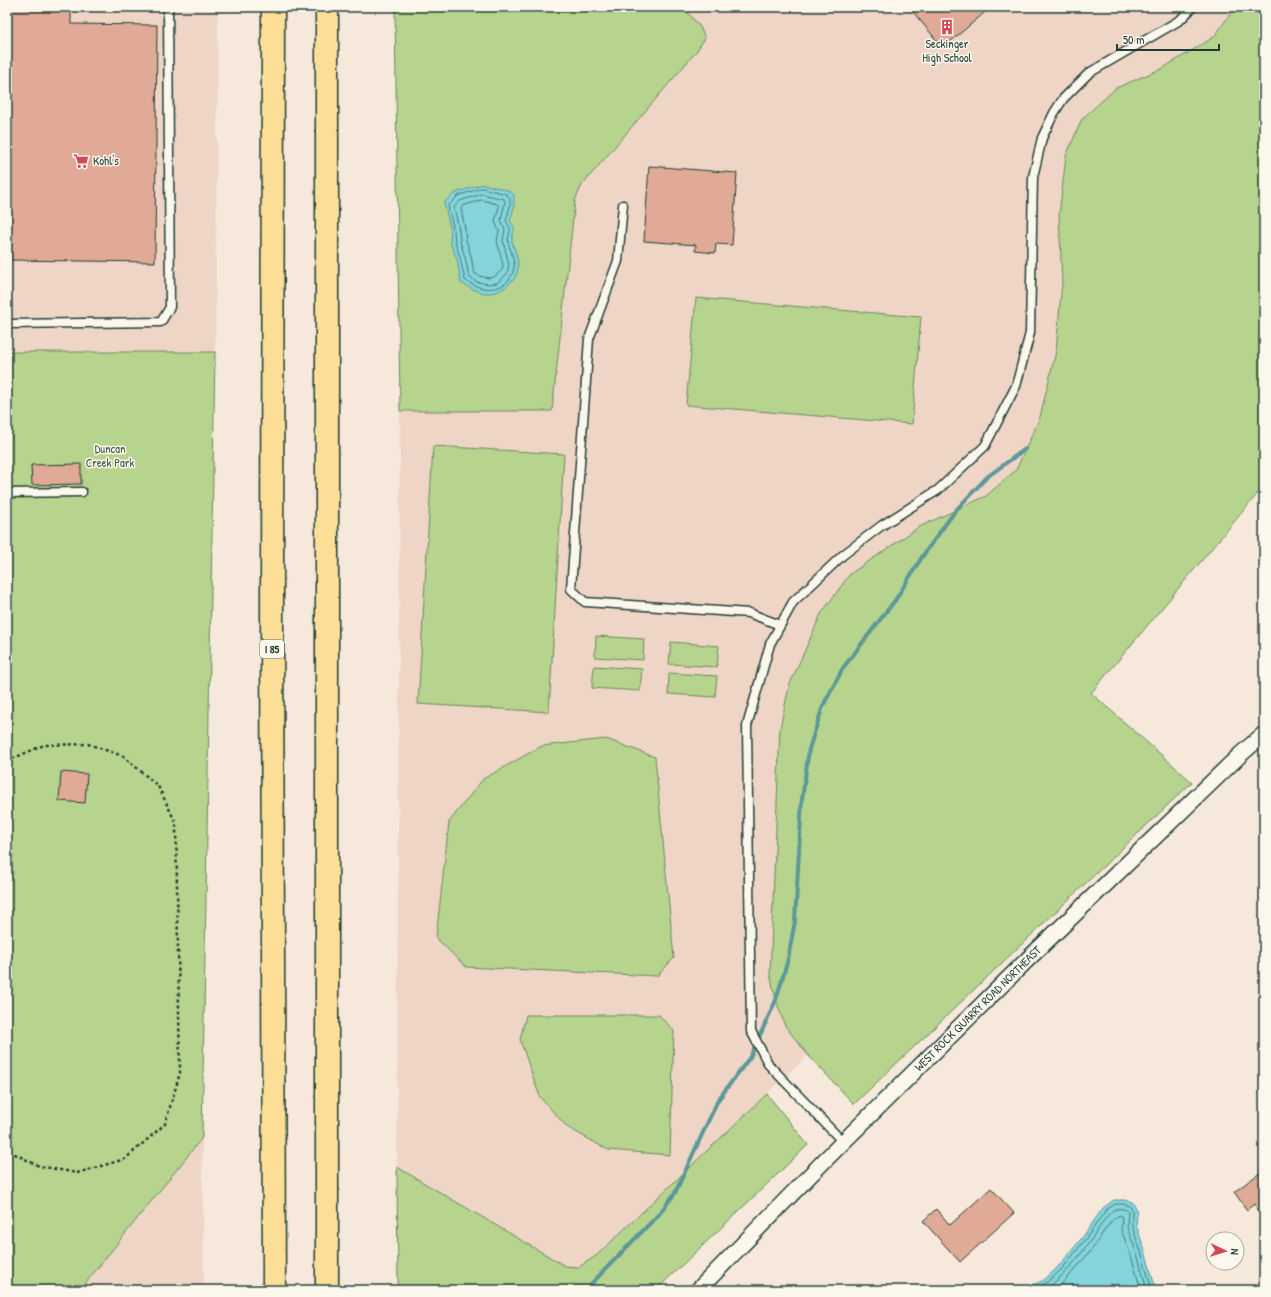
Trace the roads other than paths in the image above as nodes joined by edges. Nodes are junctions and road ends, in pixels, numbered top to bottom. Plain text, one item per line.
1 (168, 7) edge
2 (272, 7) edge
3 (326, 7) edge
4 (1193, 7) edge
5 (623, 205) dead end
6 (7, 324) edge
7 (82, 492) dead end
8 (7, 493) edge
9 (780, 625) junction
10 (1264, 734) edge
11 (843, 1142) junction
12 (274, 1290) edge
13 (327, 1290) edge
14 (698, 1290) edge

1 - 6 lane
2 - 12 highway, I 85
3 - 13 highway
4 - 9 lane
5 - 9 lane
7 - 8 lane
9 - 11 lane
10 - 11 street, WEST ROCK QUARRY ROAD NORTHEAST
11 - 14 street, WEST ROCK QUARRY ROAD NORTHEAST

